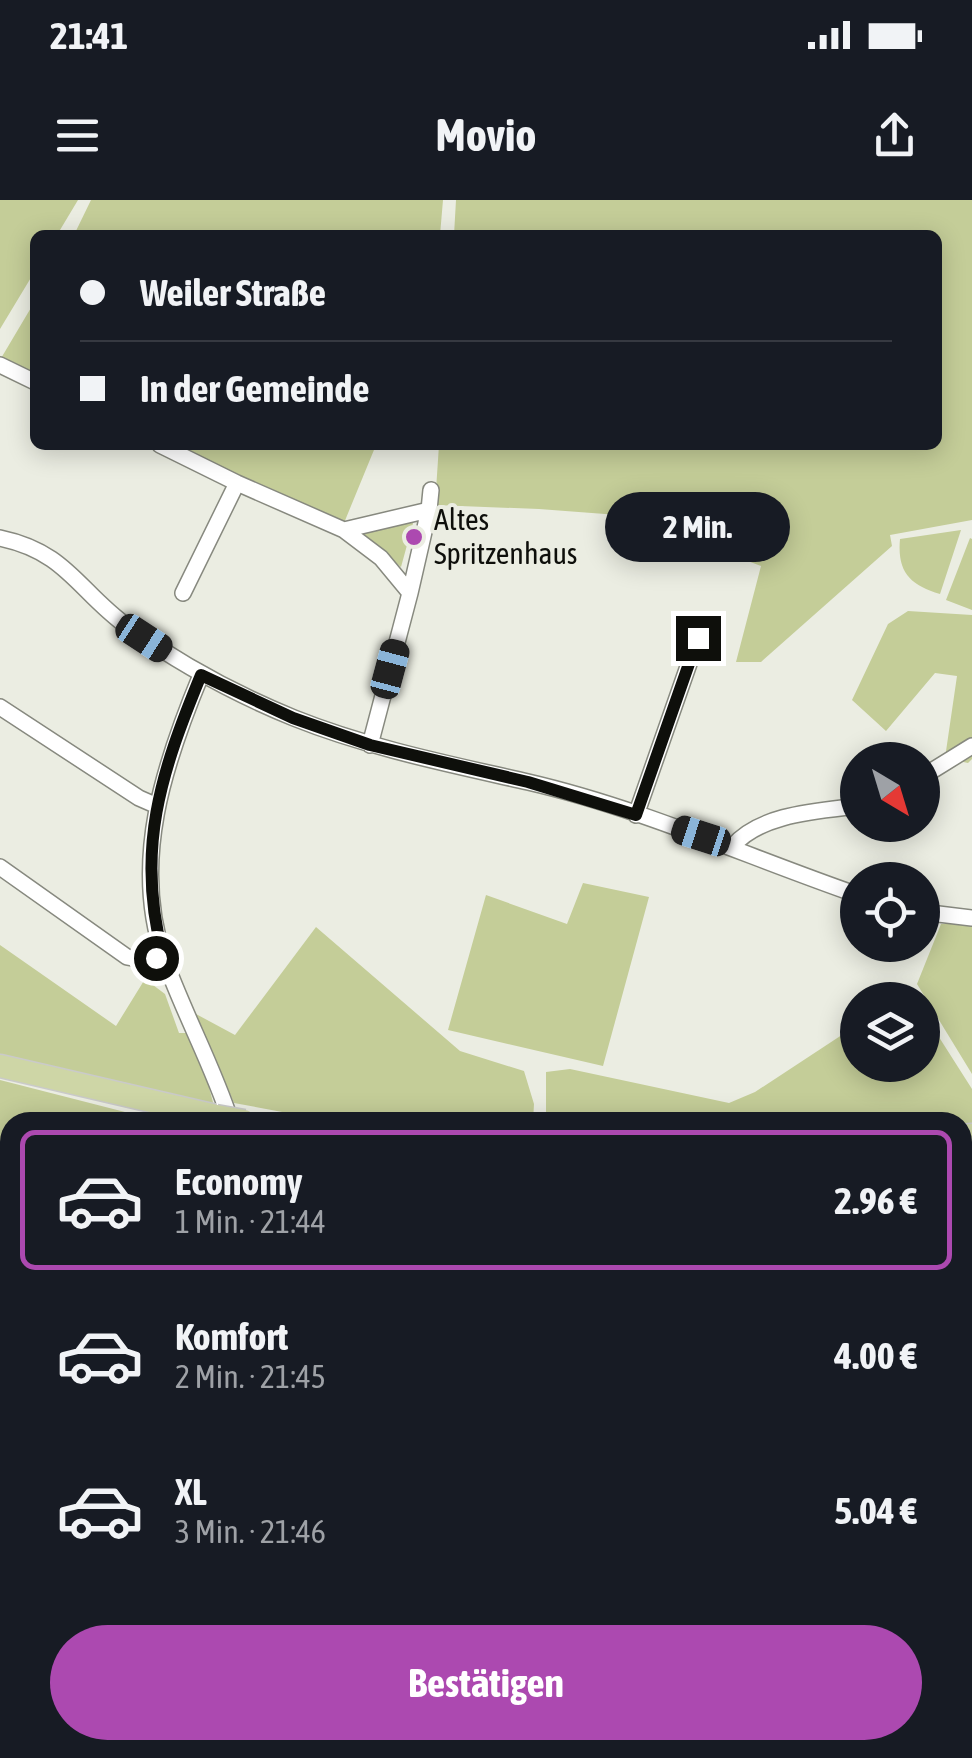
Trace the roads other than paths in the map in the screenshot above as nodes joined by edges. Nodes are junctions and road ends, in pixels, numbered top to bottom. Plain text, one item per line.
1 (0, 364) edge
2 (30, 379) edge
3 (170, 450) edge
4 (236, 484) junction
5 (430, 490) dead end
6 (429, 510) junction
7 (344, 530) junction
8 (0, 538) edge
9 (410, 592) junction
10 (183, 593) dead end
11 (698, 638) dead end
12 (201, 675) junction
13 (0, 706) edge
14 (370, 745) junction
15 (972, 746) edge
16 (940, 765) edge
17 (156, 806) junction
18 (840, 809) edge
19 (636, 815) junction
20 (733, 846) junction
21 (0, 867) edge
22 (840, 889) edge
23 (940, 914) edge
24 (972, 918) edge
25 (163, 955) junction
26 (0, 1066) edge
27 (194, 1112) edge
28 (222, 1112) edge

1 - 2 street
3 - 4 street
4 - 7 street
4 - 10 street
5 - 6 street
6 - 7 street
6 - 9 street
7 - 9 street
8 - 12 street
9 - 14 street
11 - 19 street
12 - 14 street
12 - 17 street
13 - 17 street
14 - 19 street
15 - 16 street
17 - 25 street
18 - 20 street
19 - 20 street
20 - 22 street
21 - 25 street
23 - 24 street
25 - 28 street
26 - 27 main road

